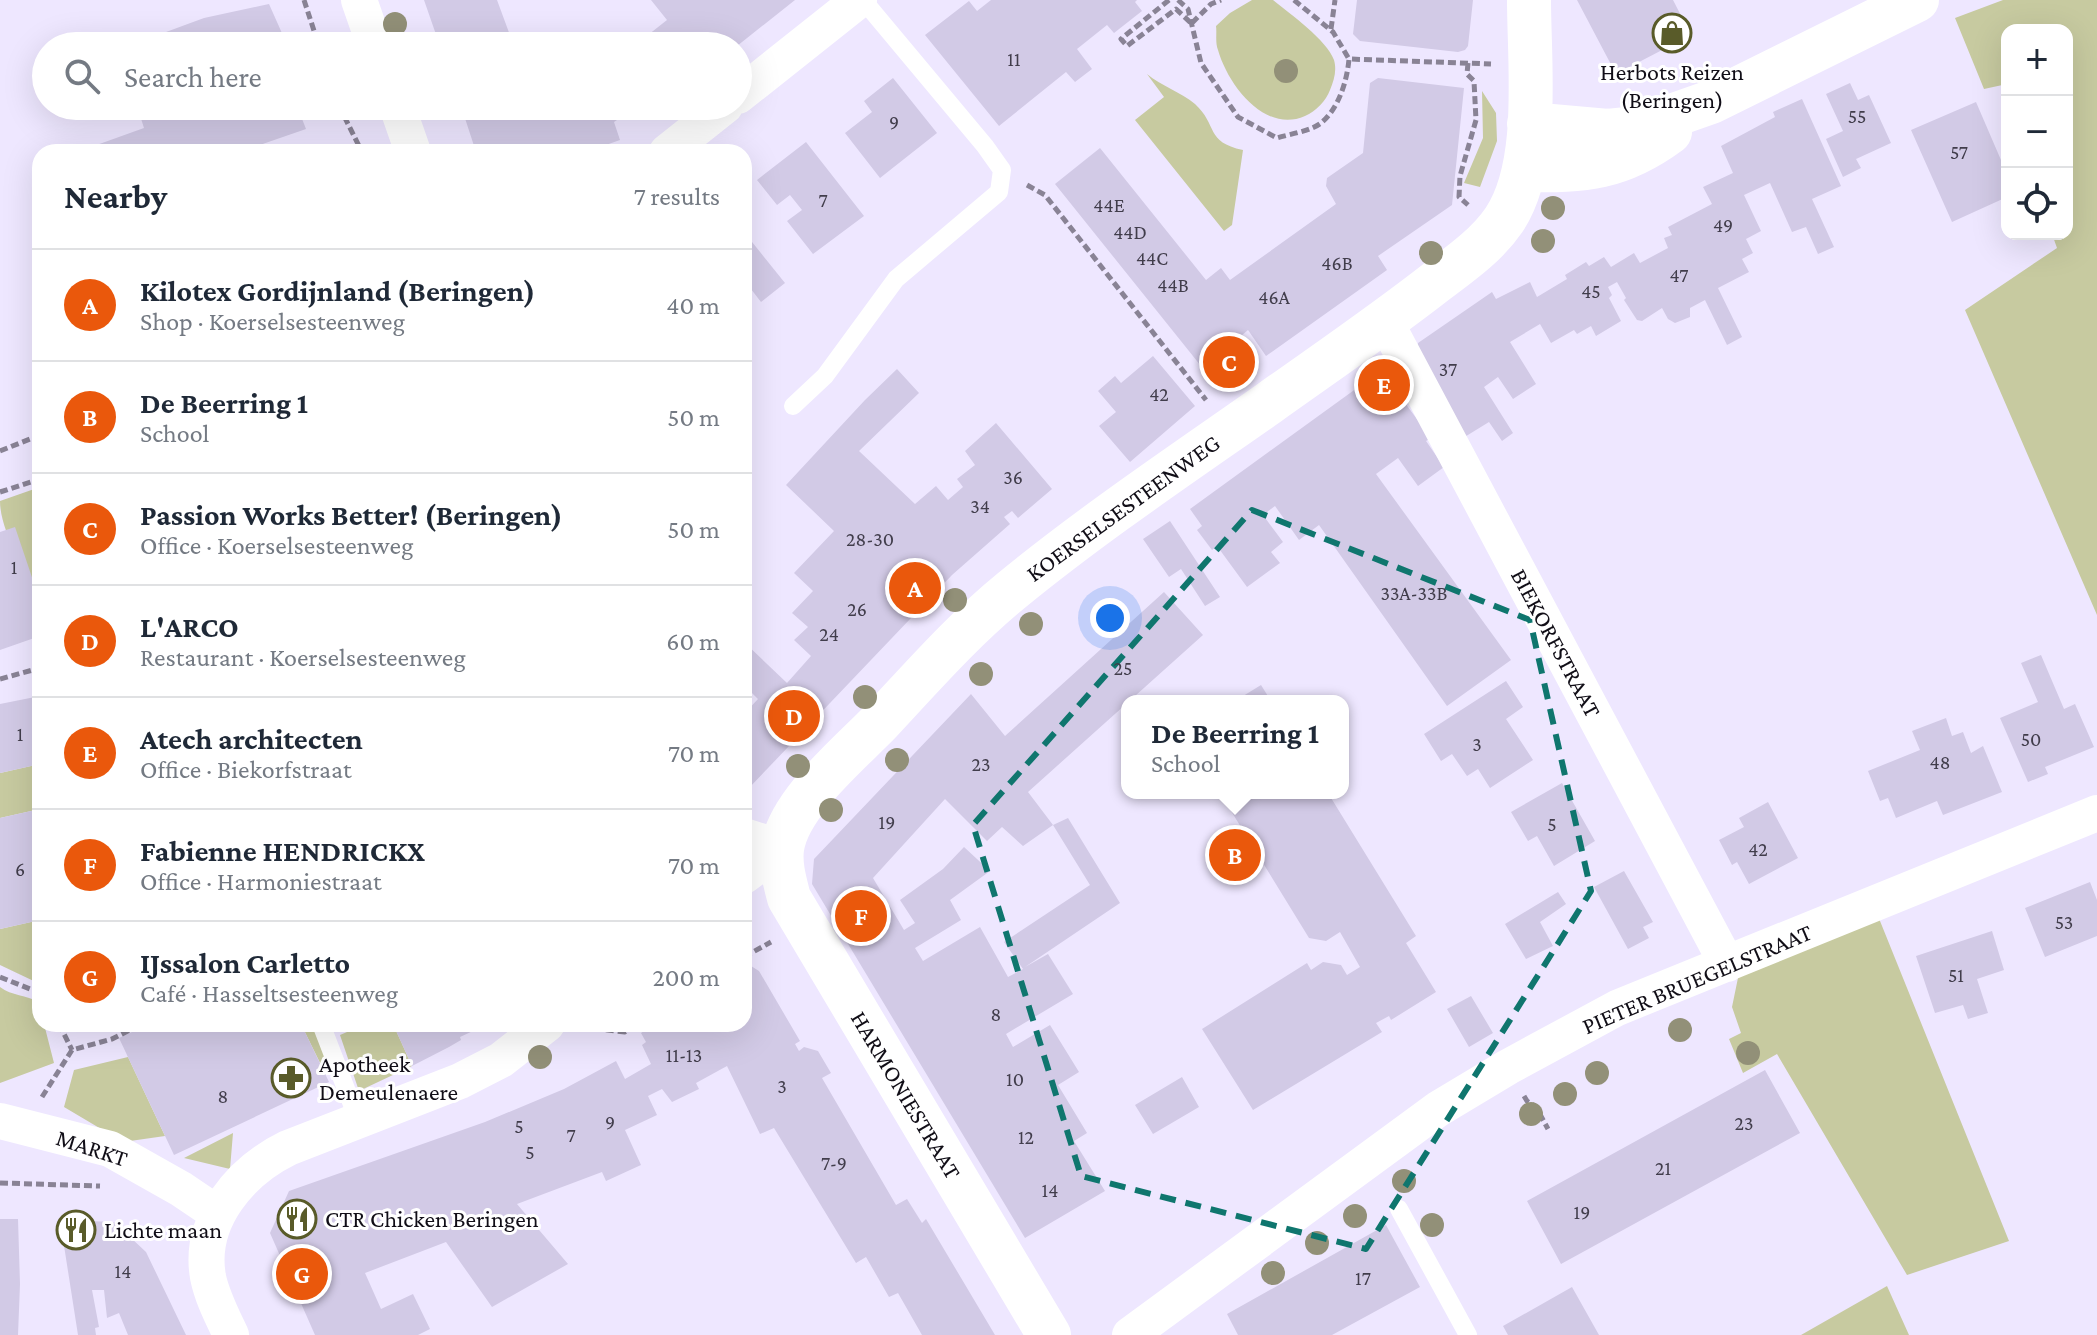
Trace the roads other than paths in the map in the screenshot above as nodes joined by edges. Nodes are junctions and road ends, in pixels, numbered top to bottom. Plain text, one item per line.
1 (359, 0) edge
2 (861, 0) edge
3 (1529, 0) edge
4 (1917, 0) edge
5 (370, 32) edge
6 (752, 85) edge
7 (1711, 102) junction
8 (401, 120) edge
9 (707, 120) edge
10 (1529, 124) junction
11 (407, 144) edge
12 (677, 144) edge
13 (1525, 170) junction
14 (1385, 321) junction
15 (793, 406) dead end
16 (2097, 813) edge
17 (763, 842) edge
18 (752, 862) edge
19 (1727, 964) junction
20 (324, 1032) edge
21 (547, 1032) edge
22 (358, 1120) junction
23 (11, 1124) edge
24 (1399, 1209) dead end
25 (218, 1214) junction
26 (231, 1335) edge
27 (1049, 1335) edge
28 (1130, 1335) edge
29 (1468, 1335) edge

1 - 5 street
2 - 6 street
2 - 15 lane
3 - 10 street, KOERSELSESTEENWEG
4 - 7 street
7 - 10 street
7 - 13 street
8 - 11 street
9 - 12 street
10 - 13 street, KOERSELSESTEENWEG
13 - 14 street, KOERSELSESTEENWEG
14 - 17 street, KOERSELSESTEENWEG
14 - 19 street, BIEKORFSTRAAT
16 - 19 street, PIETER BRUEGELSTRAAT
17 - 18 street, KOERSELSESTEENWEG
17 - 27 street, HARMONIESTRAAT
19 - 28 street, PIETER BRUEGELSTRAAT
20 - 22 lane
21 - 22 street
22 - 25 street
23 - 25 street, MARKT
24 - 29 lane
25 - 26 street

